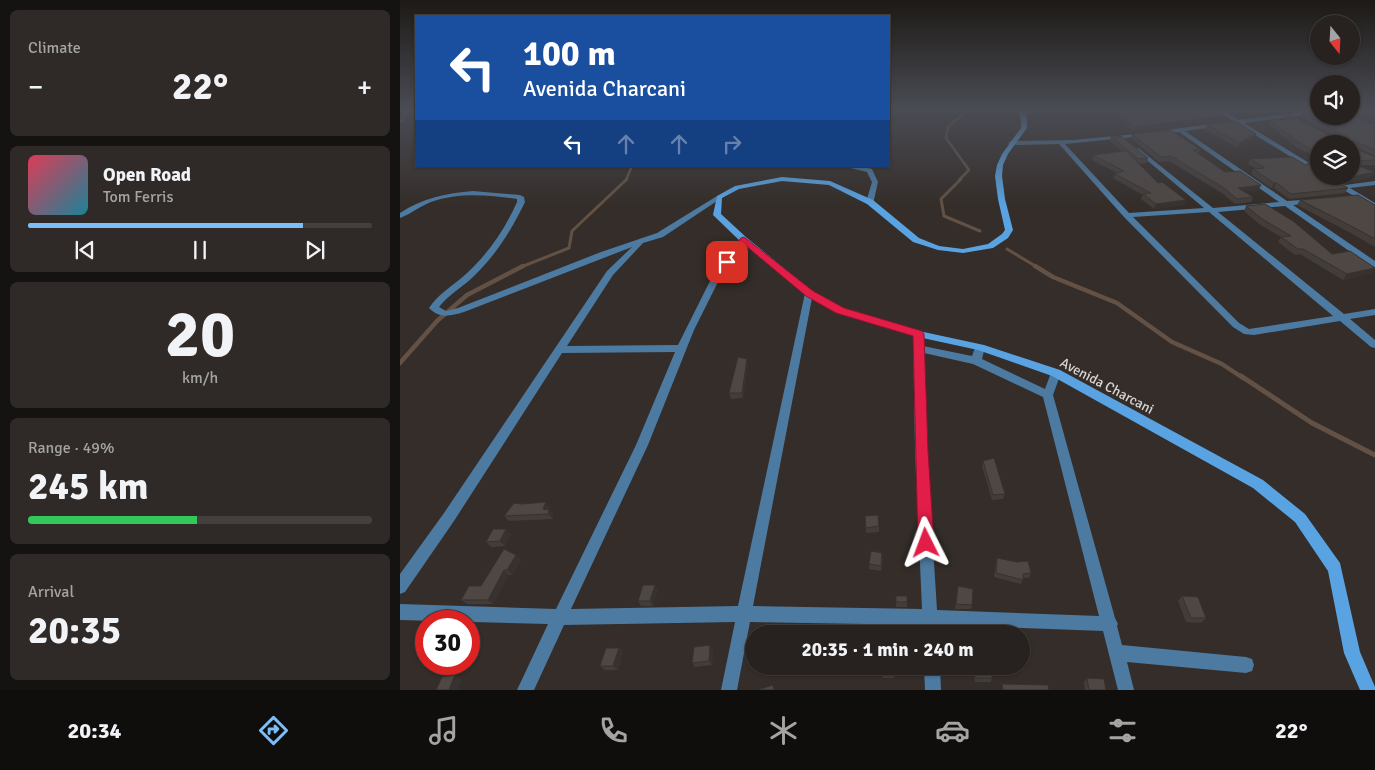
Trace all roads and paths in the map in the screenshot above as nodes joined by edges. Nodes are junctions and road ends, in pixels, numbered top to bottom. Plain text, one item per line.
1 (1050, 142) edge
2 (1060, 142) edge
3 (1128, 142) edge
4 (1198, 142) edge
5 (1272, 142) edge
6 (1011, 143) joint
7 (1310, 166) edge
8 (858, 167) edge
9 (871, 168) edge
10 (1375, 183) edge
11 (1342, 186) joint
12 (1357, 196) junction
13 (719, 197) junction
14 (1348, 197) edge
15 (1322, 200) edge
16 (870, 202) junction
17 (1287, 203) junction
18 (1375, 206) edge
19 (1211, 210) junction
20 (1127, 215) junction
21 (400, 216) edge
22 (644, 240) junction
23 (744, 240) junction
24 (1375, 265) edge
25 (810, 294) junction
26 (1375, 312) edge
27 (1341, 317) junction
28 (918, 334) junction
29 (1375, 345) edge
30 (980, 346) junction
31 (681, 348) junction
32 (920, 349) junction
33 (559, 350) junction
34 (976, 361) junction
35 (1056, 373) junction
36 (1048, 395) junction
37 (400, 587) edge
38 (400, 612) edge
39 (744, 614) junction
40 (559, 616) junction
41 (930, 617) junction
42 (1110, 624) junction
43 (930, 625) edge
44 (1117, 652) junction
45 (1246, 665) dead end
46 (932, 675) edge
47 (525, 690) edge
48 (729, 690) edge
49 (933, 690) edge
50 (1126, 690) edge
51 (1368, 690) edge

1 - 6 street
2 - 20 street
3 - 19 street
4 - 17 street
5 - 7 street
6 - 16 main road
8 - 9 street
9 - 16 street
10 - 11 street
11 - 12 street
12 - 14 street
12 - 18 street
13 - 16 main road
13 - 22 street
13 - 23 main road, Avenida Charcani
15 - 17 street
17 - 19 street
17 - 24 street
19 - 20 street
19 - 27 street
20 - 27 street
21 - 22 street
22 - 33 street
23 - 25 main road, Avenida Charcani
23 - 31 street
25 - 28 main road, Avenida Charcani
25 - 39 street
26 - 27 street
27 - 29 street
28 - 30 main road, Avenida Charcani
28 - 32 street
30 - 34 street
30 - 35 main road, Avenida Charcani
31 - 33 street
31 - 40 street
32 - 34 street
32 - 41 street
33 - 37 street
34 - 36 street
35 - 36 street
35 - 51 main road, Avenida Charcani
36 - 42 street
38 - 40 street
39 - 40 street
39 - 41 street
39 - 48 street
40 - 47 street
41 - 42 street
41 - 43 street
42 - 44 street
44 - 45 street
44 - 50 street
46 - 49 street

